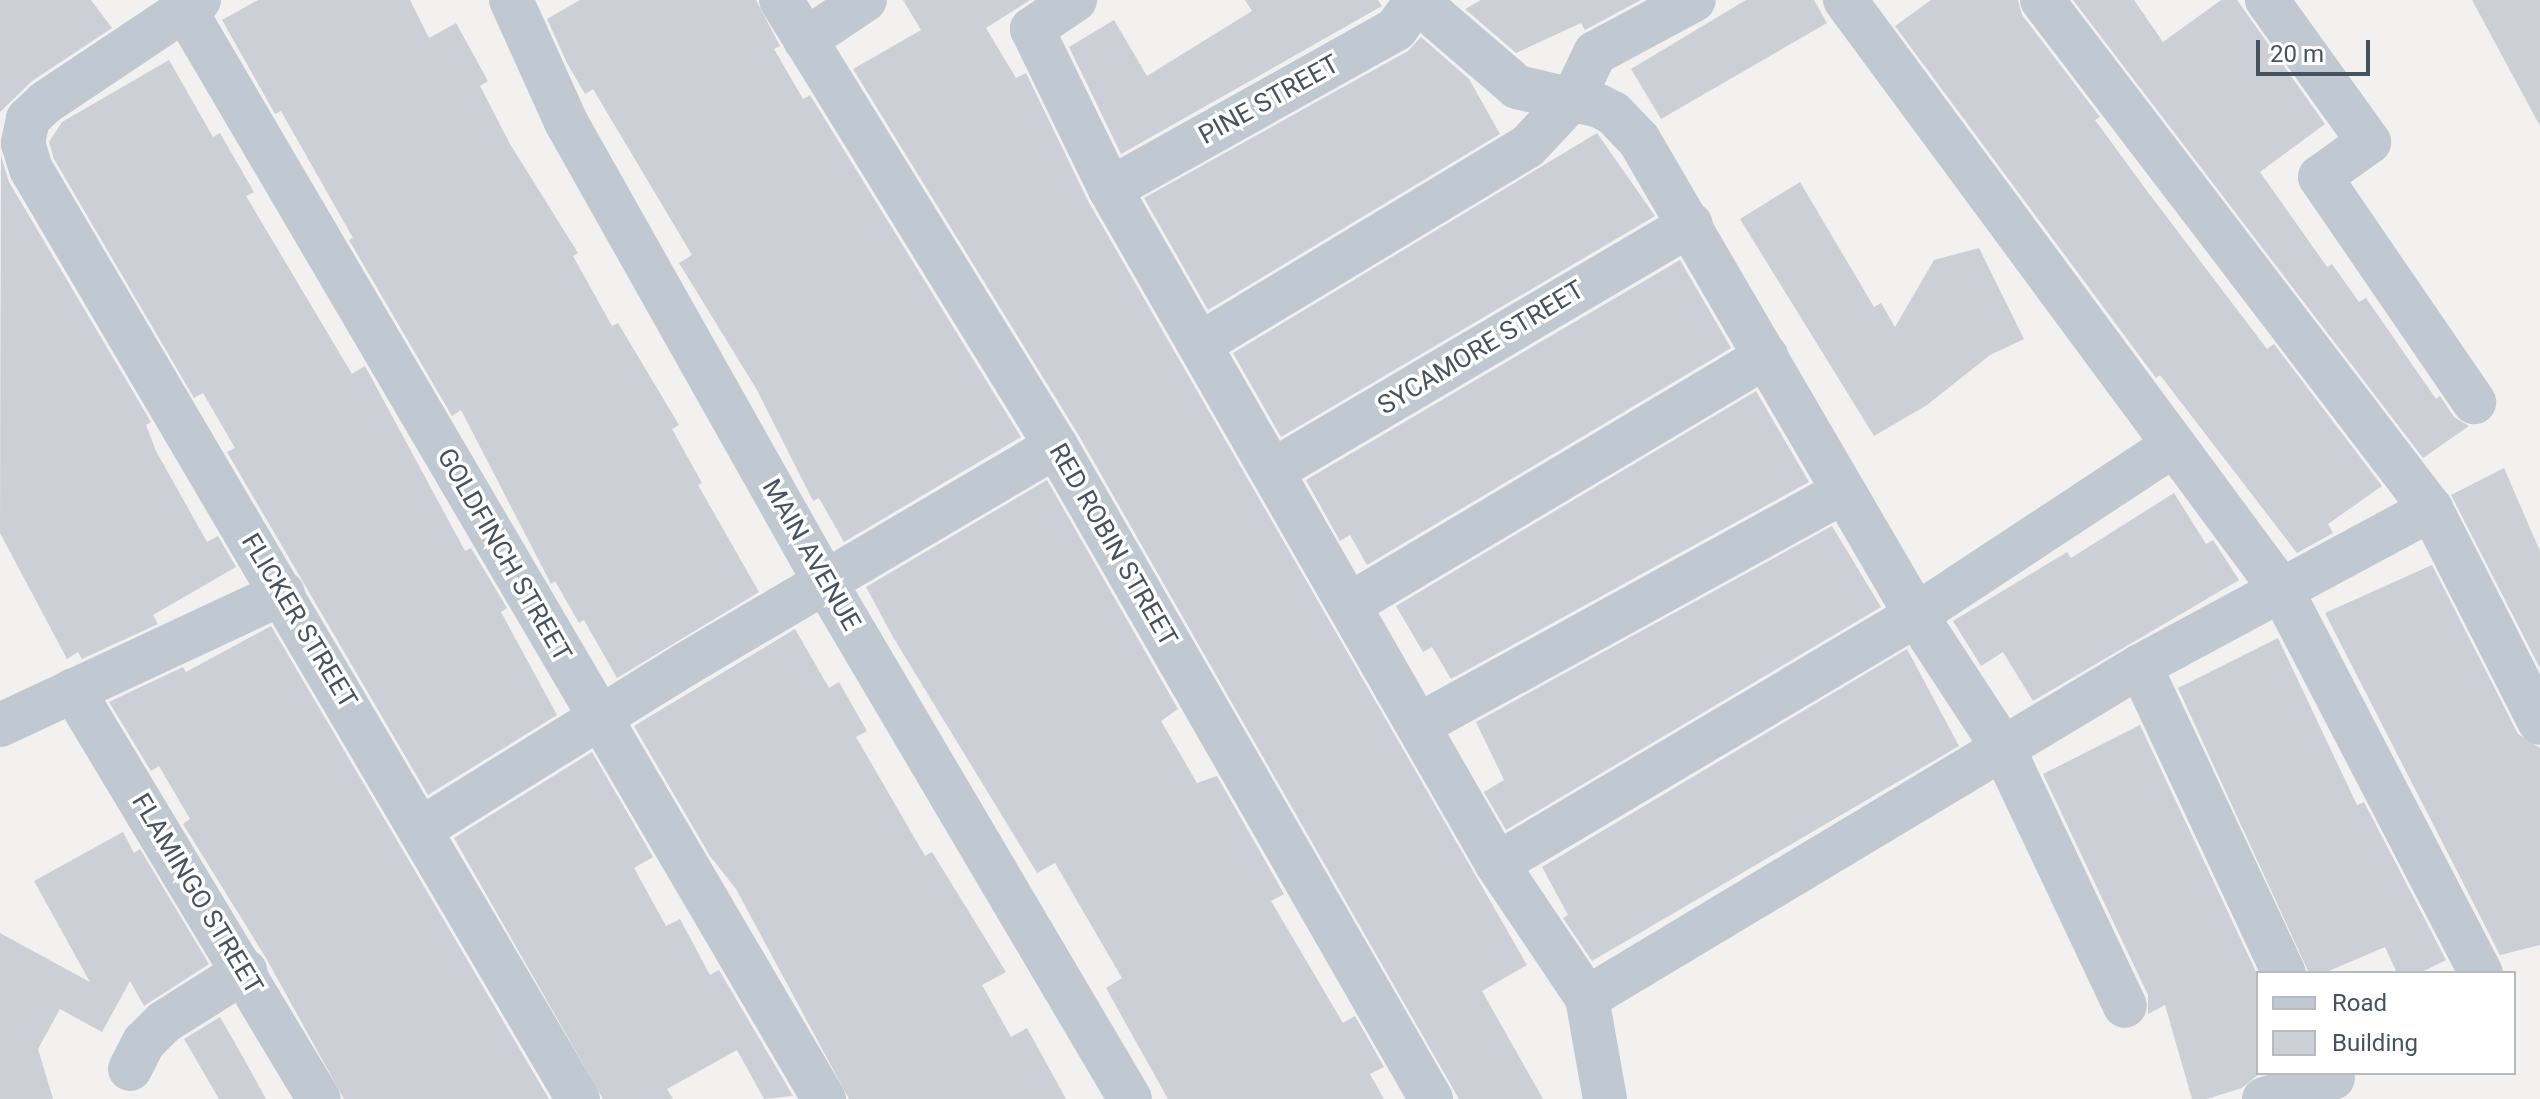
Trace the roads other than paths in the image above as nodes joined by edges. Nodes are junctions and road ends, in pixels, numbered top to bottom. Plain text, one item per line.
1 (511, 0) edge
2 (781, 0) edge
3 (865, 0) edge
4 (1075, 0) edge
5 (1417, 0) edge
6 (1694, 0) edge
7 (2042, 0) edge
8 (2267, 0) edge
9 (1853, 2) edge
10 (192, 5) edge
11 (805, 40) junction
12 (1574, 97) junction
13 (1110, 189) junction
14 (1691, 224) junction
15 (1200, 344) junction
16 (1766, 356) junction
17 (2474, 402) dead end
18 (2174, 445) junction
19 (1056, 446) junction
20 (1272, 471) junction
21 (1844, 491) junction
22 (2431, 509) junction
23 (825, 582) junction
24 (2282, 591) junction
25 (283, 593) junction
26 (1349, 605) junction
27 (1916, 615) junction
28 (2140, 666) junction
29 (73, 690) junction
30 (600, 717) junction
31 (2540, 723) edge
32 (0, 725) edge
33 (1419, 725) junction
34 (2003, 748) junction
35 (421, 829) junction
36 (1497, 864) junction
37 (245, 971) junction
38 (2283, 971) edge
39 (2480, 971) edge
40 (1587, 998) junction
41 (2125, 1006) dead end
42 (130, 1069) dead end
43 (2335, 1083) edge
44 (319, 1099) edge
45 (578, 1099) edge
46 (824, 1099) edge
47 (1130, 1099) edge
48 (1431, 1099) edge
49 (1605, 1099) edge
50 (2264, 1099) edge

1 - 23 street, MAIN AVENUE
2 - 11 street, RED ROBIN STREET
3 - 11 street
4 - 13 street
5 - 12 street
5 - 13 street, PINE STREET
6 - 12 street
7 - 22 street
8 - 17 street
9 - 18 street
10 - 25 street, FLICKER STREET
10 - 30 street, GOLDFINCH STREET
11 - 19 street, RED ROBIN STREET
12 - 14 street
12 - 15 street
13 - 15 street
14 - 16 street
14 - 20 street, SYCAMORE STREET
15 - 20 street
16 - 21 street
16 - 26 street
18 - 24 street
18 - 27 street
19 - 23 street
19 - 48 street, RED ROBIN STREET
20 - 26 street
21 - 27 street
21 - 33 street
22 - 24 street
22 - 31 street
23 - 30 street
23 - 47 street, MAIN AVENUE
24 - 28 street
24 - 39 street
25 - 29 street
25 - 35 street, FLICKER STREET
26 - 33 street
27 - 34 street
27 - 36 street
28 - 34 street
28 - 38 street
29 - 32 street
29 - 37 street, FLAMINGO STREET
30 - 35 street
30 - 46 street, GOLDFINCH STREET
33 - 36 street
34 - 40 street
34 - 41 street
35 - 45 street, FLICKER STREET
36 - 40 street
37 - 42 street
37 - 44 street, FLAMINGO STREET
40 - 49 street
43 - 50 street

